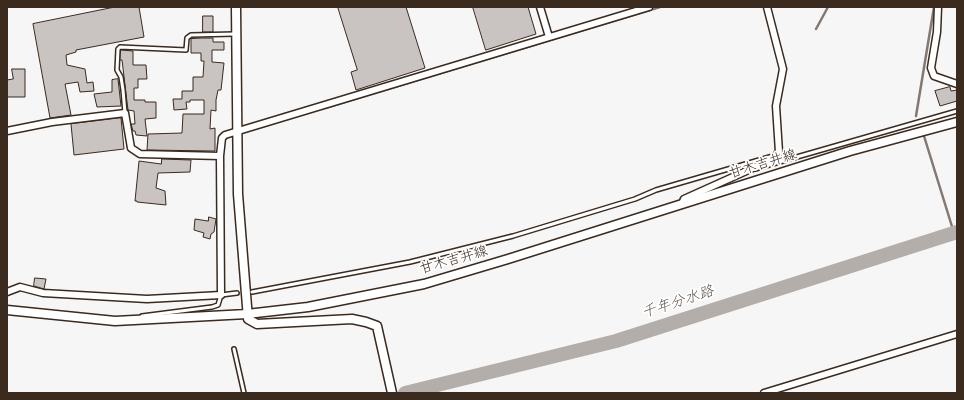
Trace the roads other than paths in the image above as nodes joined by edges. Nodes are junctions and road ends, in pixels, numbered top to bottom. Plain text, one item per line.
1 (236, 7) edge
2 (540, 7) edge
3 (650, 7) edge
4 (767, 7) edge
5 (938, 7) edge
6 (237, 34) junction
7 (549, 38) junction
8 (957, 84) edge
9 (957, 111) edge
10 (125, 113) junction
11 (957, 122) edge
12 (7, 131) edge
13 (236, 132) junction
14 (777, 155) junction
15 (220, 156) junction
16 (751, 169) junction
17 (682, 204) junction
18 (7, 292) edge
19 (252, 292) dead end
20 (237, 293) dead end
21 (220, 295) junction
22 (7, 310) edge
23 (247, 314) junction
24 (109, 320) junction
25 (957, 334) edge
26 (234, 349) dead end
27 (244, 393) edge
28 (392, 393) edge
29 (764, 393) edge

1 - 6 main road
2 - 7 street
3 - 7 street
4 - 14 street
5 - 8 street
6 - 10 lane
6 - 13 main road
7 - 13 street
9 - 16 lane
10 - 12 street
10 - 15 street
11 - 17 main road, 甘木吉井線
13 - 15 street
13 - 23 main road
14 - 16 street
14 - 19 lane
15 - 21 street
16 - 17 street
17 - 23 main road, 甘木吉井線
18 - 21 street
20 - 21 lane
21 - 24 lane
22 - 24 main road, 甘木吉井線
23 - 24 main road, 甘木吉井線
23 - 28 main road
25 - 29 street
26 - 27 lane

